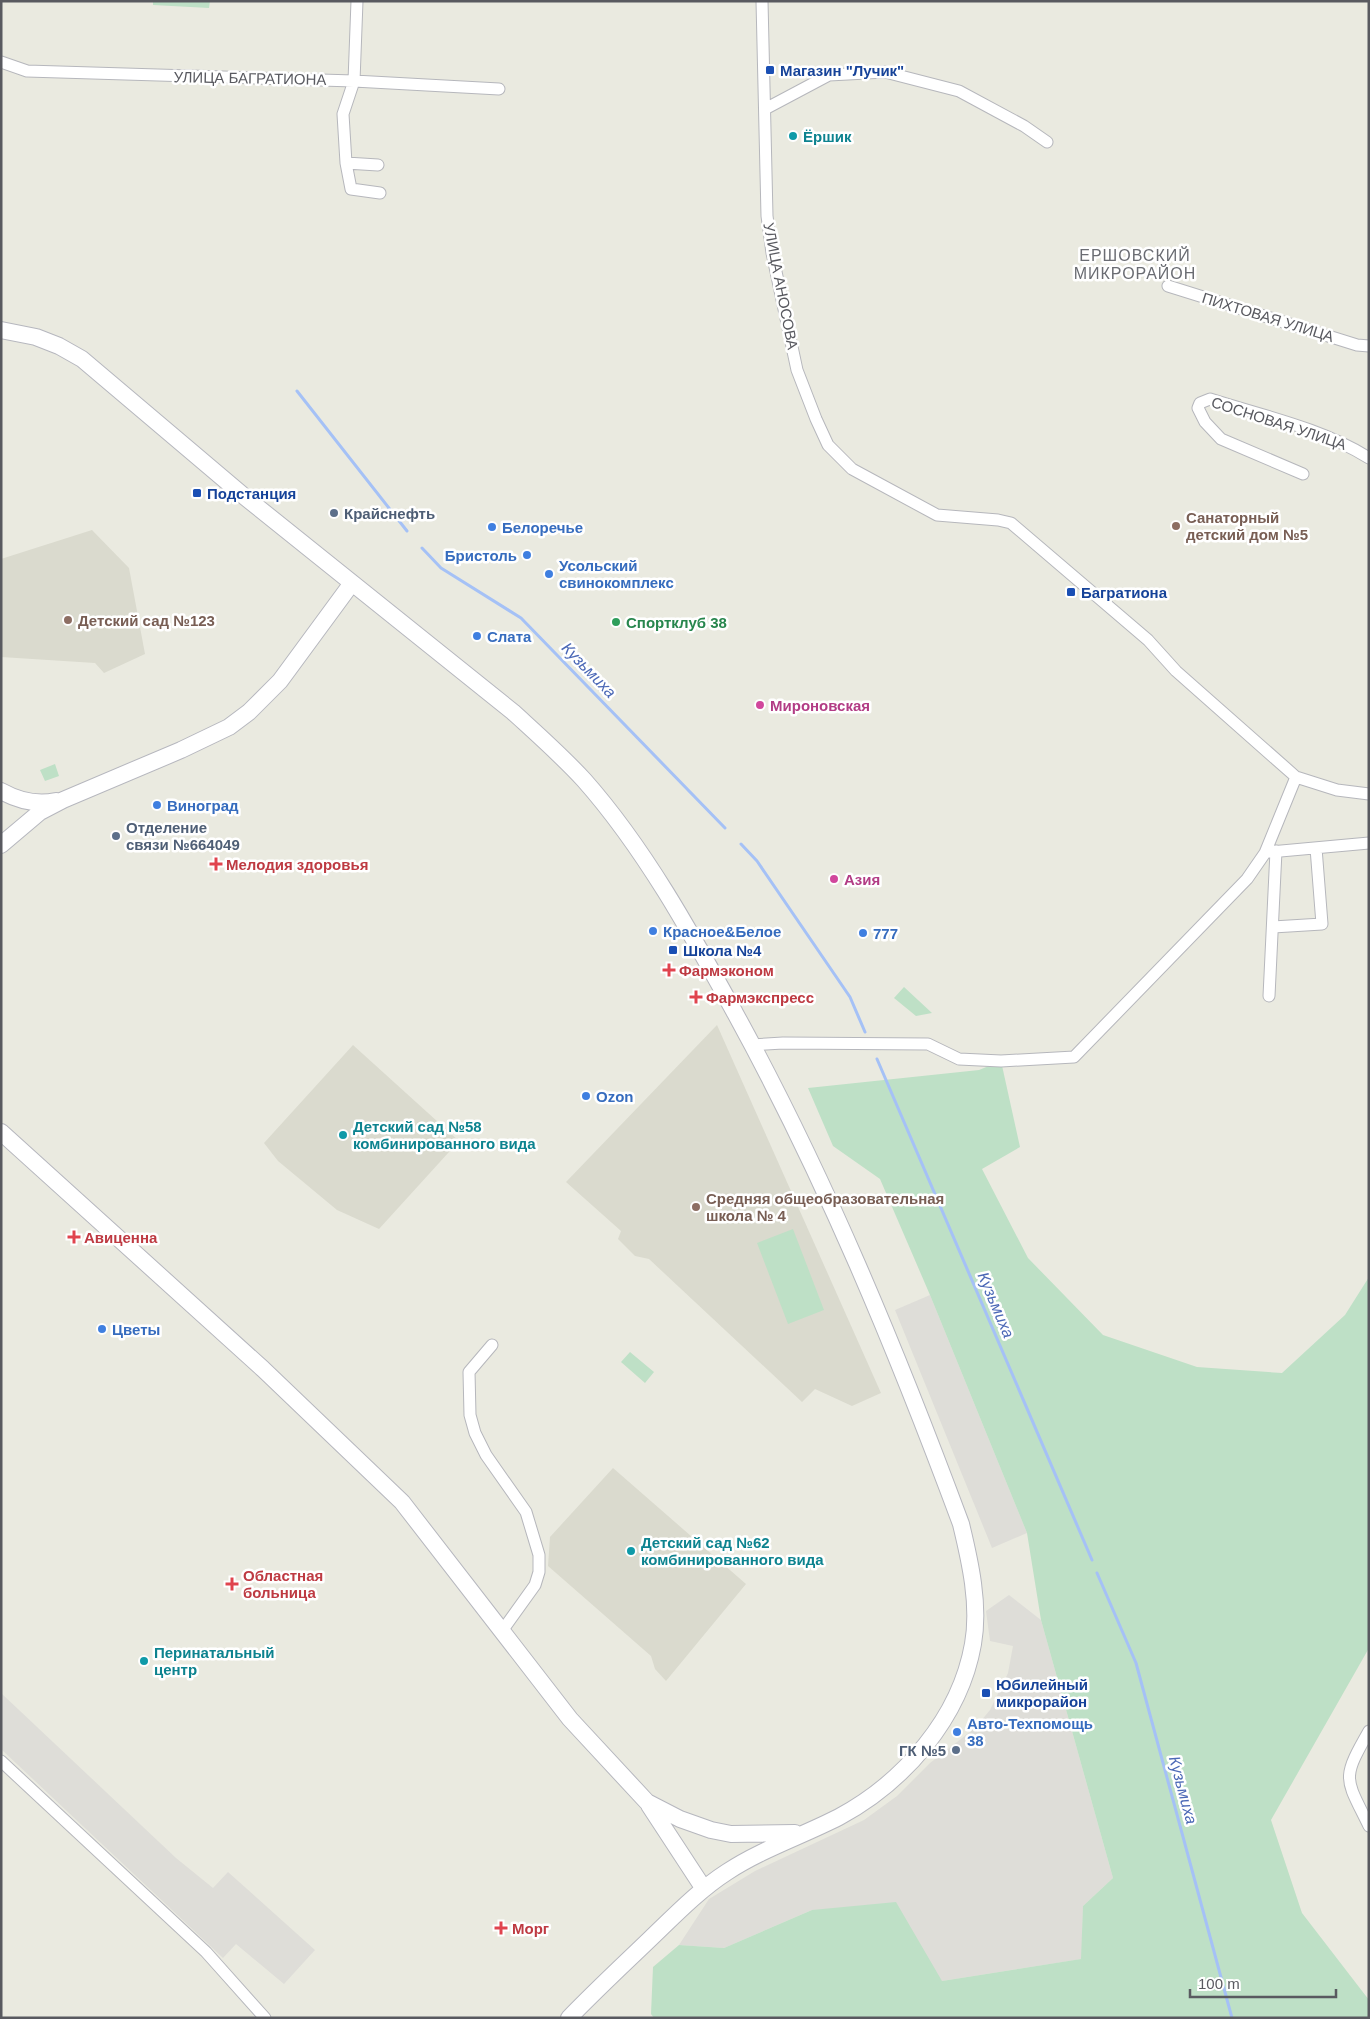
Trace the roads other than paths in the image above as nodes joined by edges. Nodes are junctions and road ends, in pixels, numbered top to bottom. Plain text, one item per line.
1 (357, 1) edge
2 (762, 1) edge
3 (1, 62) edge
4 (354, 81) junction
5 (499, 89) dead end
6 (766, 109) junction
7 (1047, 142) dead end
8 (346, 163) junction
9 (378, 165) dead end
10 (380, 193) dead end
11 (1168, 286) dead end
12 (4, 329) edge
13 (1369, 346) edge
14 (1369, 458) edge
15 (1303, 474) dead end
16 (352, 583) junction
17 (1296, 777) junction
18 (1, 791) edge
19 (1369, 794) edge
20 (63, 800) junction
21 (1369, 843) edge
22 (1, 845) edge
23 (1316, 848) junction
24 (1271, 852) junction
25 (1273, 927) junction
26 (1269, 996) dead end
27 (752, 1045) junction
28 (1, 1132) edge
29 (492, 1345) dead end
30 (502, 1631) junction
31 (1369, 1731) edge
32 (1, 1761) edge
33 (647, 1802) junction
34 (1369, 1826) edge
35 (805, 1832) junction
36 (704, 1889) junction
37 (265, 2018) edge
38 (569, 2018) edge

1 - 4 street
2 - 6 street, УЛИЦА АНОСОВА
3 - 4 street, УЛИЦА БАГРАТИОНА
4 - 5 street, УЛИЦА БАГРАТИОНА
4 - 8 street
6 - 7 street
6 - 17 street, УЛИЦА АНОСОВА
8 - 9 street
8 - 10 street
11 - 13 street, ПИХТОВАЯ УЛИЦА
12 - 16 main road
14 - 15 street, СОСНОВАЯ УЛИЦА
16 - 20 main road
16 - 27 main road
17 - 19 street
17 - 24 street
18 - 20 main road
20 - 22 main road
21 - 23 street
23 - 24 street
23 - 25 street
24 - 25 street
24 - 27 street
25 - 26 street
27 - 35 main road
28 - 30 main road
29 - 30 street
30 - 33 main road
31 - 34 street
32 - 37 street
33 - 35 main road
33 - 36 main road
35 - 36 main road
36 - 38 main road

